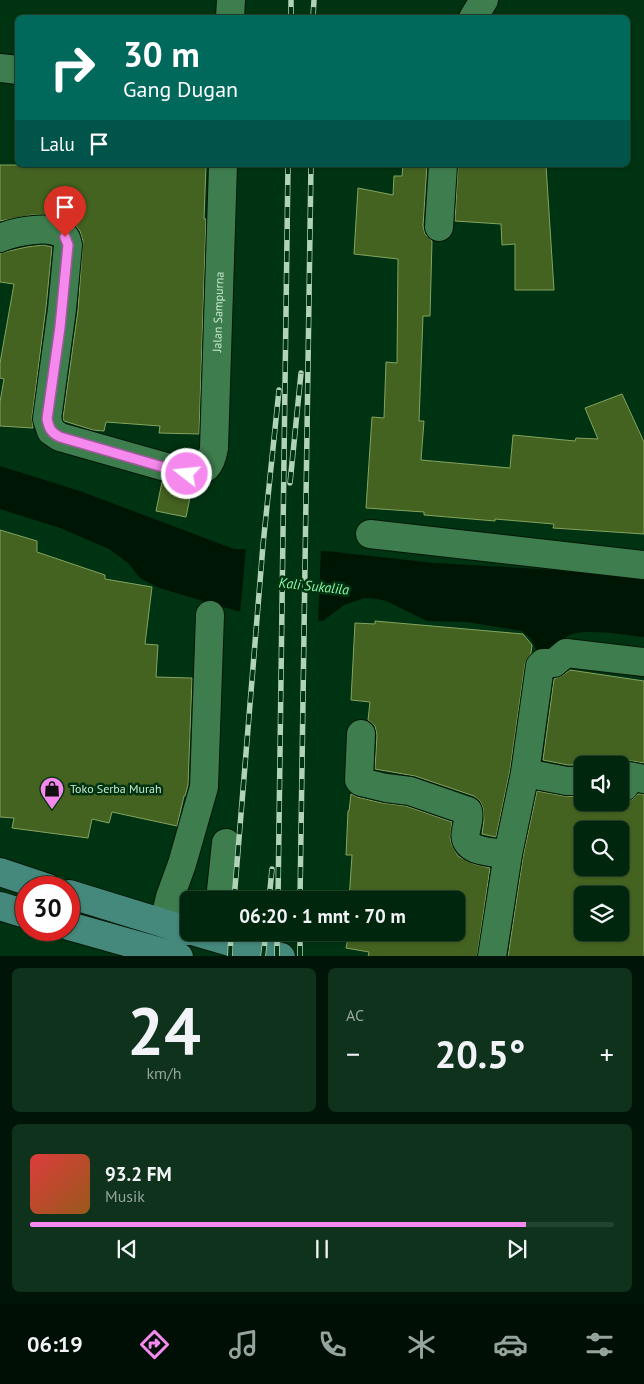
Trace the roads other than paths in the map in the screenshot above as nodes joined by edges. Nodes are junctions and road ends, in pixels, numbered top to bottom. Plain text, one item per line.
1 (231, 0) edge
2 (484, 0) edge
3 (230, 15) edge
4 (475, 15) edge
5 (0, 68) edge
6 (15, 70) edge
7 (223, 167) edge
8 (443, 167) edge
9 (439, 227) dead end
10 (0, 238) edge
11 (370, 534) dead end
12 (644, 565) edge
13 (210, 614) dead end
14 (644, 662) edge
15 (361, 734) dead end
16 (525, 773) junction
17 (629, 778) edge
18 (644, 779) edge
19 (574, 781) edge
20 (226, 843) dead end
21 (508, 854) junction
22 (0, 872) edge
23 (15, 877) edge
24 (221, 891) edge
25 (80, 897) edge
26 (0, 906) edge
27 (15, 911) edge
28 (176, 927) edge
29 (80, 929) edge
30 (230, 941) edge
31 (179, 956) edge
32 (280, 956) edge
33 (492, 956) edge

1 - 3 street
2 - 4 street
5 - 6 street
7 - 10 street, Jalan Sampurna
8 - 9 street
11 - 12 street
13 - 28 street
14 - 16 street
15 - 21 street
16 - 19 street
16 - 21 street
17 - 18 street
20 - 24 street
21 - 33 street
22 - 23 main road
25 - 28 main road
26 - 27 main road
29 - 31 main road
30 - 32 main road

